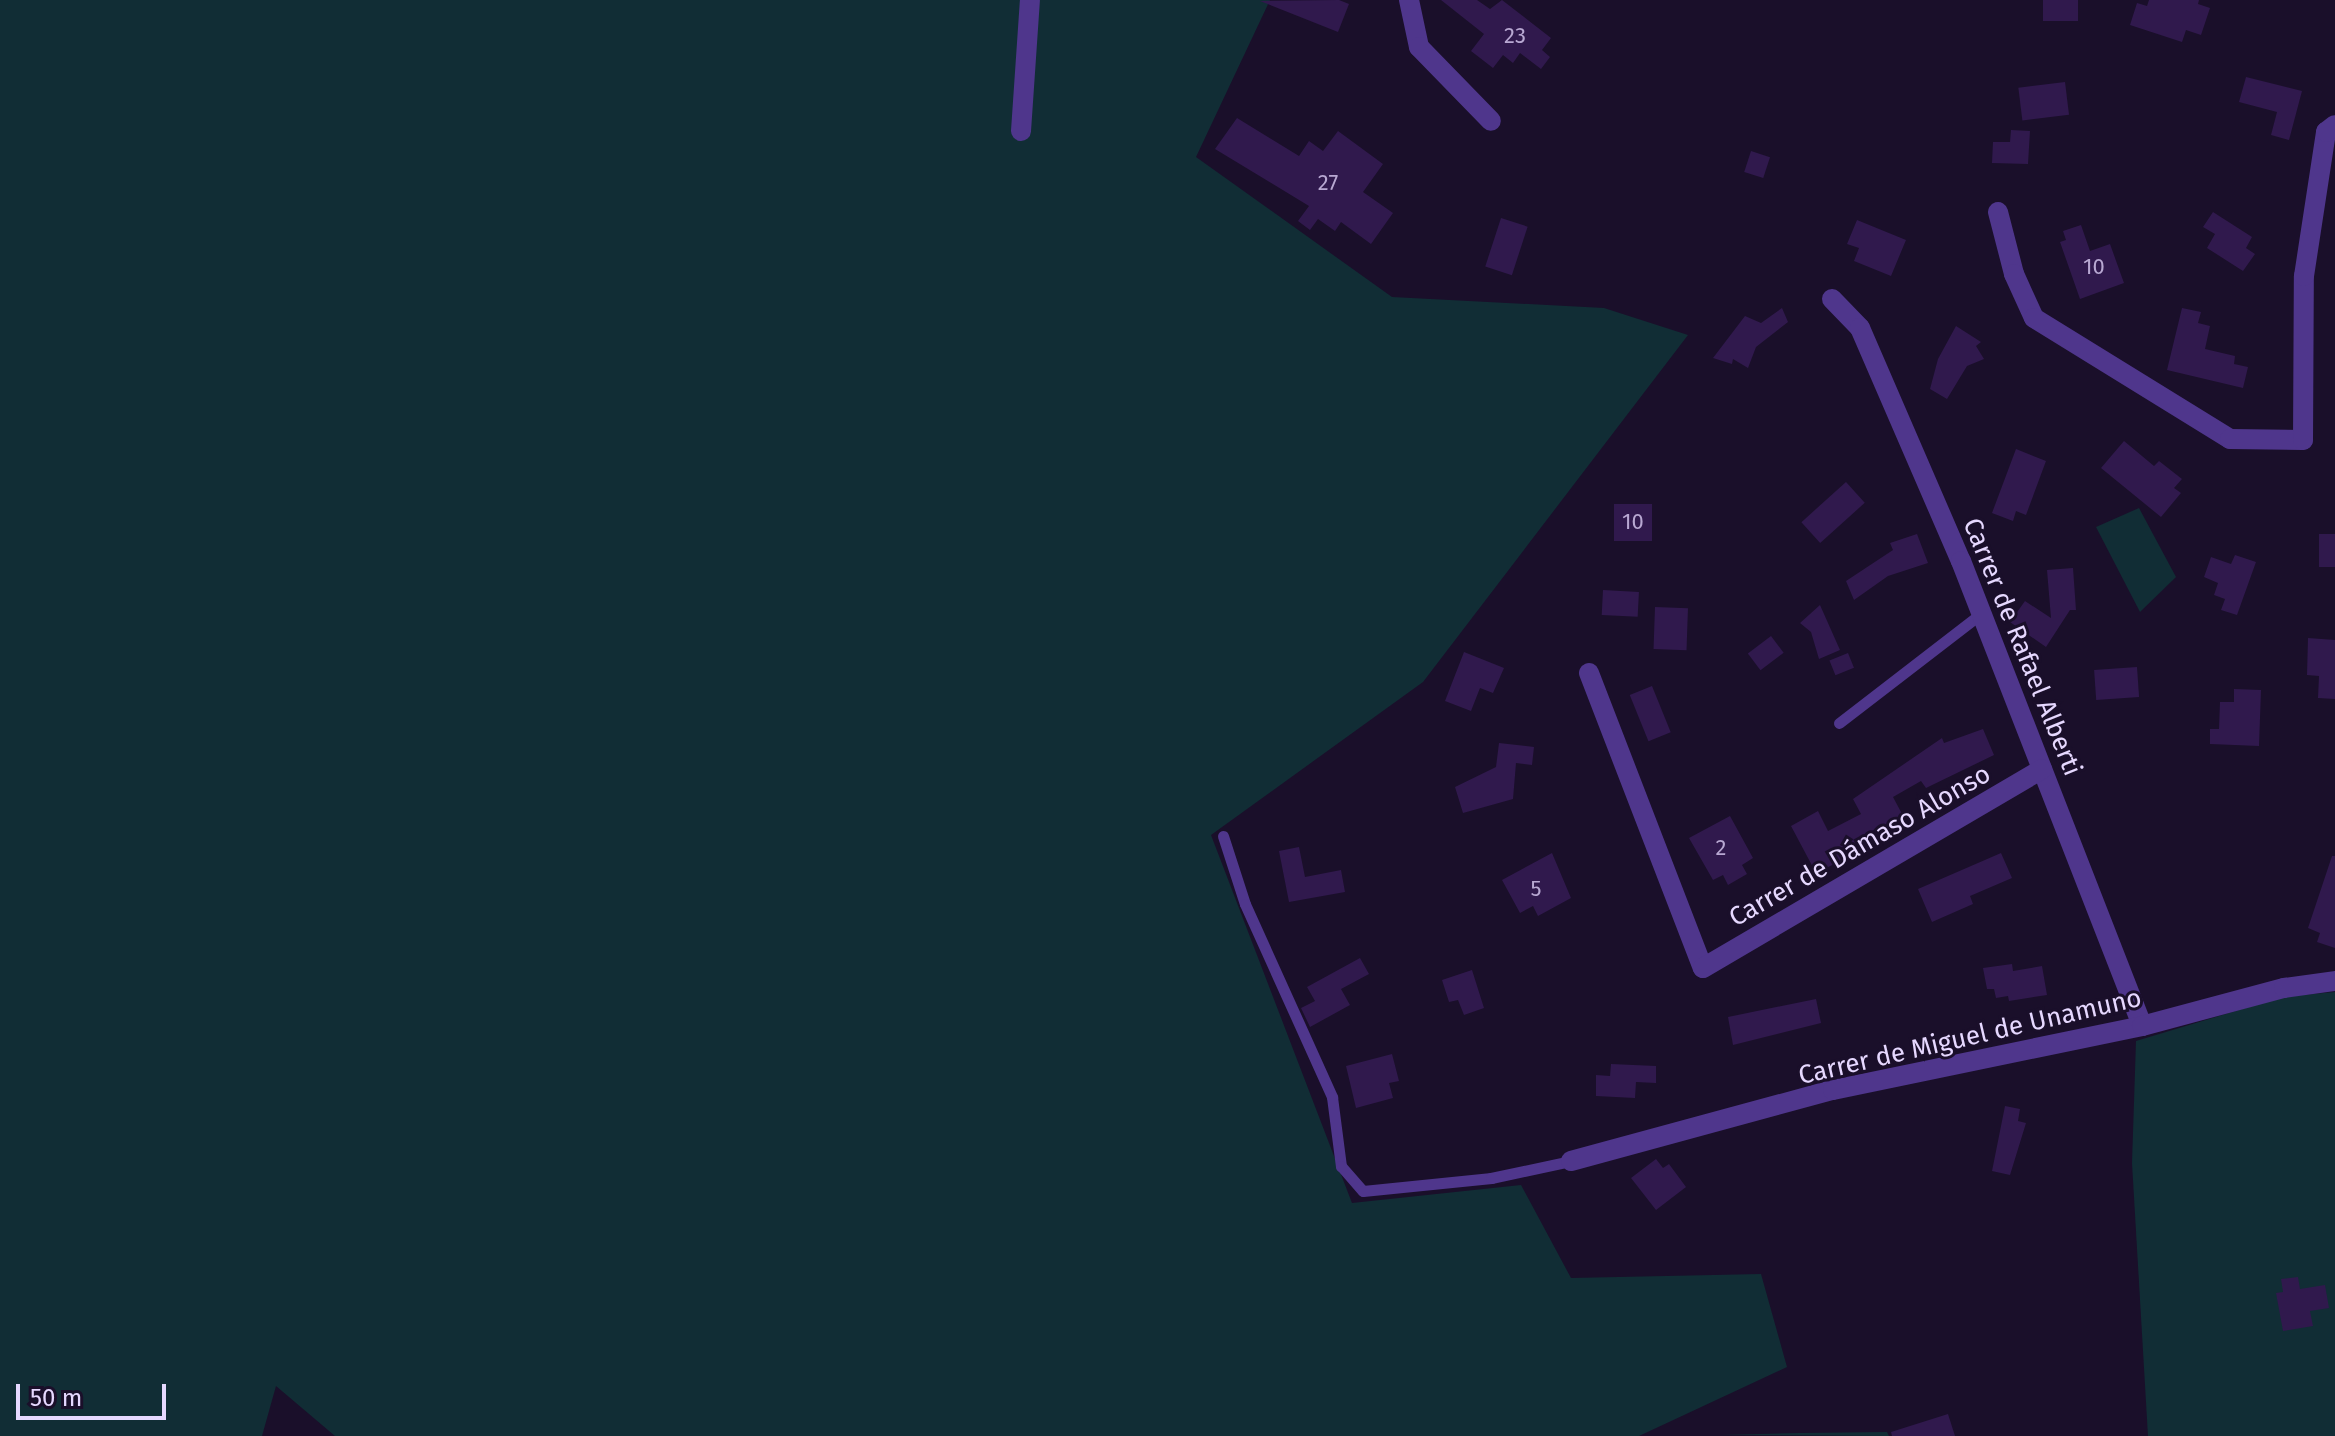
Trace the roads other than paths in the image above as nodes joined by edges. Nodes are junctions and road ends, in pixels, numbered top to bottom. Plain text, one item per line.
1 (1030, 0) edge
2 (1409, 0) edge
3 (1491, 121) dead end
4 (2335, 125) edge
5 (1021, 131) dead end
6 (1998, 212) dead end
7 (1832, 299) dead end
8 (1982, 613) junction
9 (1589, 673) dead end
10 (1839, 723) dead end
11 (2042, 769) junction
12 (1223, 836) dead end
13 (2335, 981) edge
14 (2142, 1026) junction
15 (1571, 1161) joint

1 - 5 street
2 - 3 street
4 - 6 street
7 - 8 street, Carrer de Rafael Alberti
8 - 10 lane
8 - 11 street, Carrer de Rafael Alberti
9 - 11 street, Carrer de Dámaso Alonso
11 - 14 street, Carrer de Rafael Alberti
12 - 15 lane
13 - 14 street, Carrer de Miguel de Unamuno
14 - 15 street, Carrer de Miguel de Unamuno

